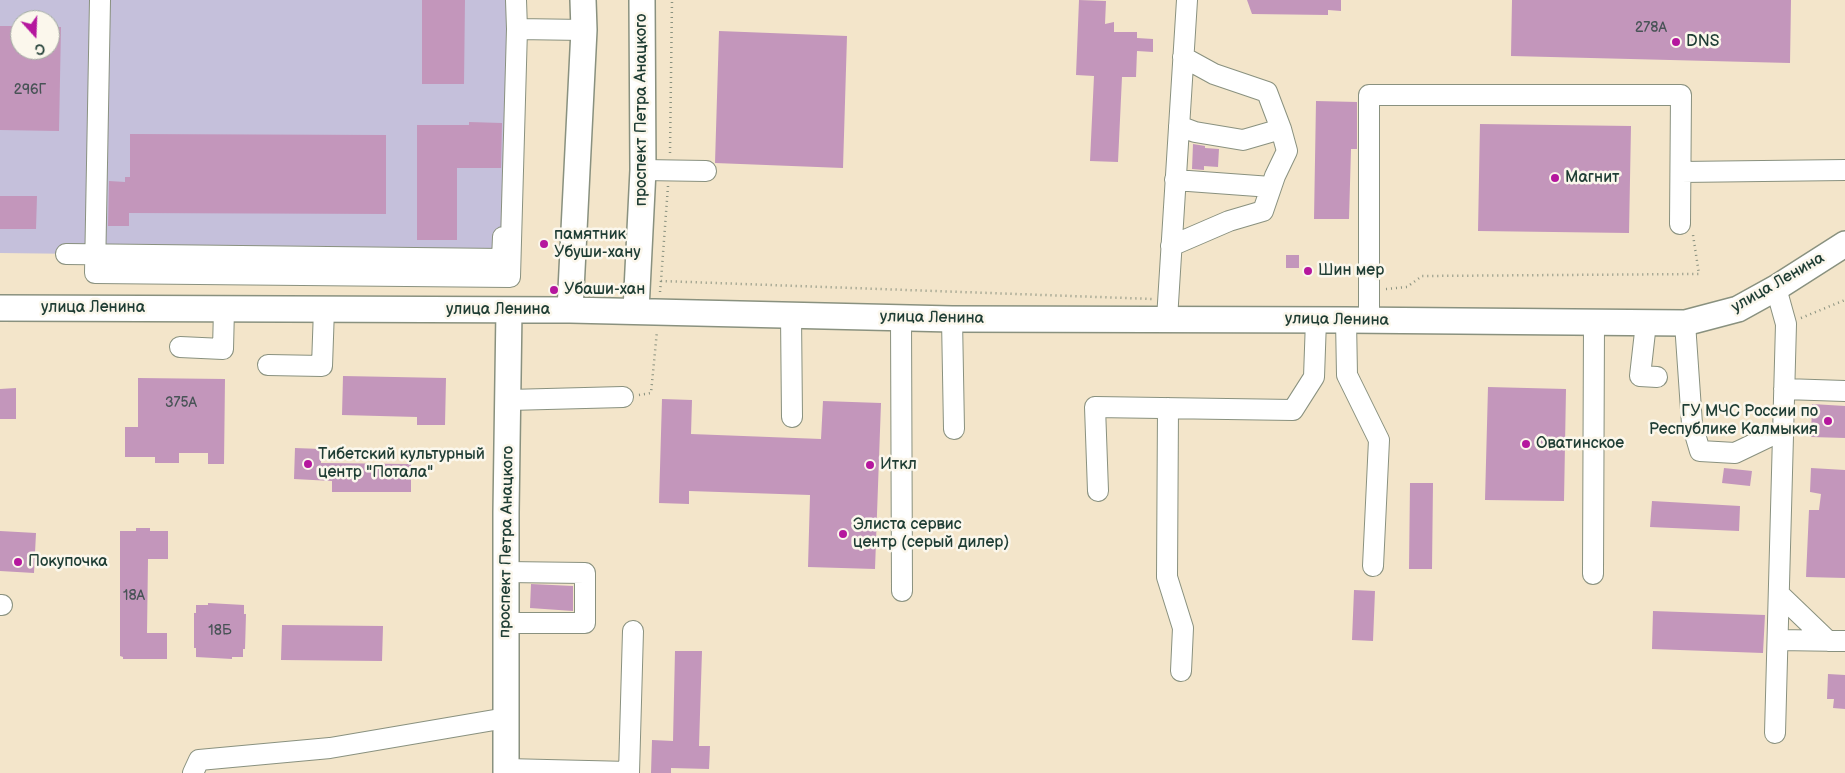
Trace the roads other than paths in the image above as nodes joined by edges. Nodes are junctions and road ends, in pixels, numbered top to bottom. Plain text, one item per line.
1 (100, 0) edge
2 (509, 0) edge
3 (516, 0) edge
4 (583, 0) edge
5 (642, 0) edge
6 (1187, 0) edge
7 (517, 30) junction
8 (584, 30) junction
9 (1183, 57) junction
10 (1178, 126) junction
11 (1281, 129) junction
12 (643, 170) junction
13 (1845, 170) edge
14 (706, 171) dead end
15 (1681, 172) junction
16 (1175, 180) junction
17 (1271, 187) junction
18 (1686, 228) road end
19 (1845, 244) edge
20 (1171, 246) junction
21 (66, 254) dead end
22 (96, 255) junction
23 (1776, 288) junction
24 (0, 308) edge
25 (224, 308) junction
26 (324, 309) junction
27 (1168, 309) junction
28 (509, 310) junction
29 (570, 310) junction
30 (636, 310) junction
31 (791, 315) junction
32 (901, 318) junction
33 (952, 319) junction
34 (1316, 320) junction
35 (1358, 320) junction
36 (1594, 323) junction
37 (1646, 323) junction
38 (1685, 323) junction
39 (180, 347) dead end
40 (268, 365) dead end
41 (1657, 378) dead end
42 (1784, 388) junction
43 (1845, 391) edge
44 (623, 397) road end
45 (509, 400) junction
46 (1168, 408) junction
47 (792, 417) dead end
48 (954, 429) dead end
49 (1783, 430) junction
50 (1098, 491) dead end
51 (1373, 566) dead end
52 (506, 572) junction
53 (1592, 574) dead end
54 (902, 592) dead end
55 (1779, 594) junction
56 (506, 623) junction
57 (632, 631) dead end
58 (1778, 640) junction
59 (1837, 641) edge
60 (1181, 671) dead end
61 (506, 718) junction
62 (1775, 733) dead end
63 (506, 771) edge
64 (629, 772) edge
65 (193, 773) edge

1 - 22 street
2 - 22 street
3 - 7 street
4 - 8 main road
5 - 12 main road, проспект Петра Анацкого
6 - 9 street
7 - 8 street
7 - 22 street
8 - 29 main road
9 - 10 street
9 - 11 street
10 - 11 street
10 - 16 street
11 - 17 street
12 - 14 street
12 - 30 main road, проспект Петра Анацкого
13 - 15 street
15 - 18 street
15 - 35 street
16 - 17 street
16 - 20 street
17 - 20 street
19 - 23 main road, улица Ленина
20 - 27 street
21 - 22 street
23 - 38 main road, улица Ленина
23 - 42 street
24 - 25 main road, улица Ленина
25 - 26 main road, улица Ленина
25 - 39 street
26 - 28 main road, улица Ленина
26 - 40 street
27 - 33 main road, улица Ленина
27 - 34 main road, улица Ленина
28 - 29 main road, улица Ленина
28 - 45 main road, проспект Петра Анацкого
29 - 30 main road, улица Ленина
30 - 31 main road, улица Ленина
31 - 32 main road, улица Ленина
31 - 47 street
32 - 33 main road, улица Ленина
32 - 54 street
33 - 48 street
34 - 35 main road, улица Ленина
34 - 46 street
35 - 36 main road, улица Ленина
35 - 51 street
36 - 37 main road, улица Ленина
36 - 53 street
37 - 38 main road, улица Ленина
37 - 41 street
38 - 49 street
42 - 43 street
42 - 49 street
44 - 45 street
45 - 52 main road, проспект Петра Анацкого
46 - 50 street
46 - 60 street
49 - 55 street
52 - 56 main road, проспект Петра Анацкого
52 - 56 street
55 - 58 street
55 - 59 street
56 - 61 main road, проспект Петра Анацкого
57 - 64 street
58 - 59 street
58 - 62 street
61 - 63 main road, проспект Петра Анацкого
61 - 65 street
63 - 64 street

